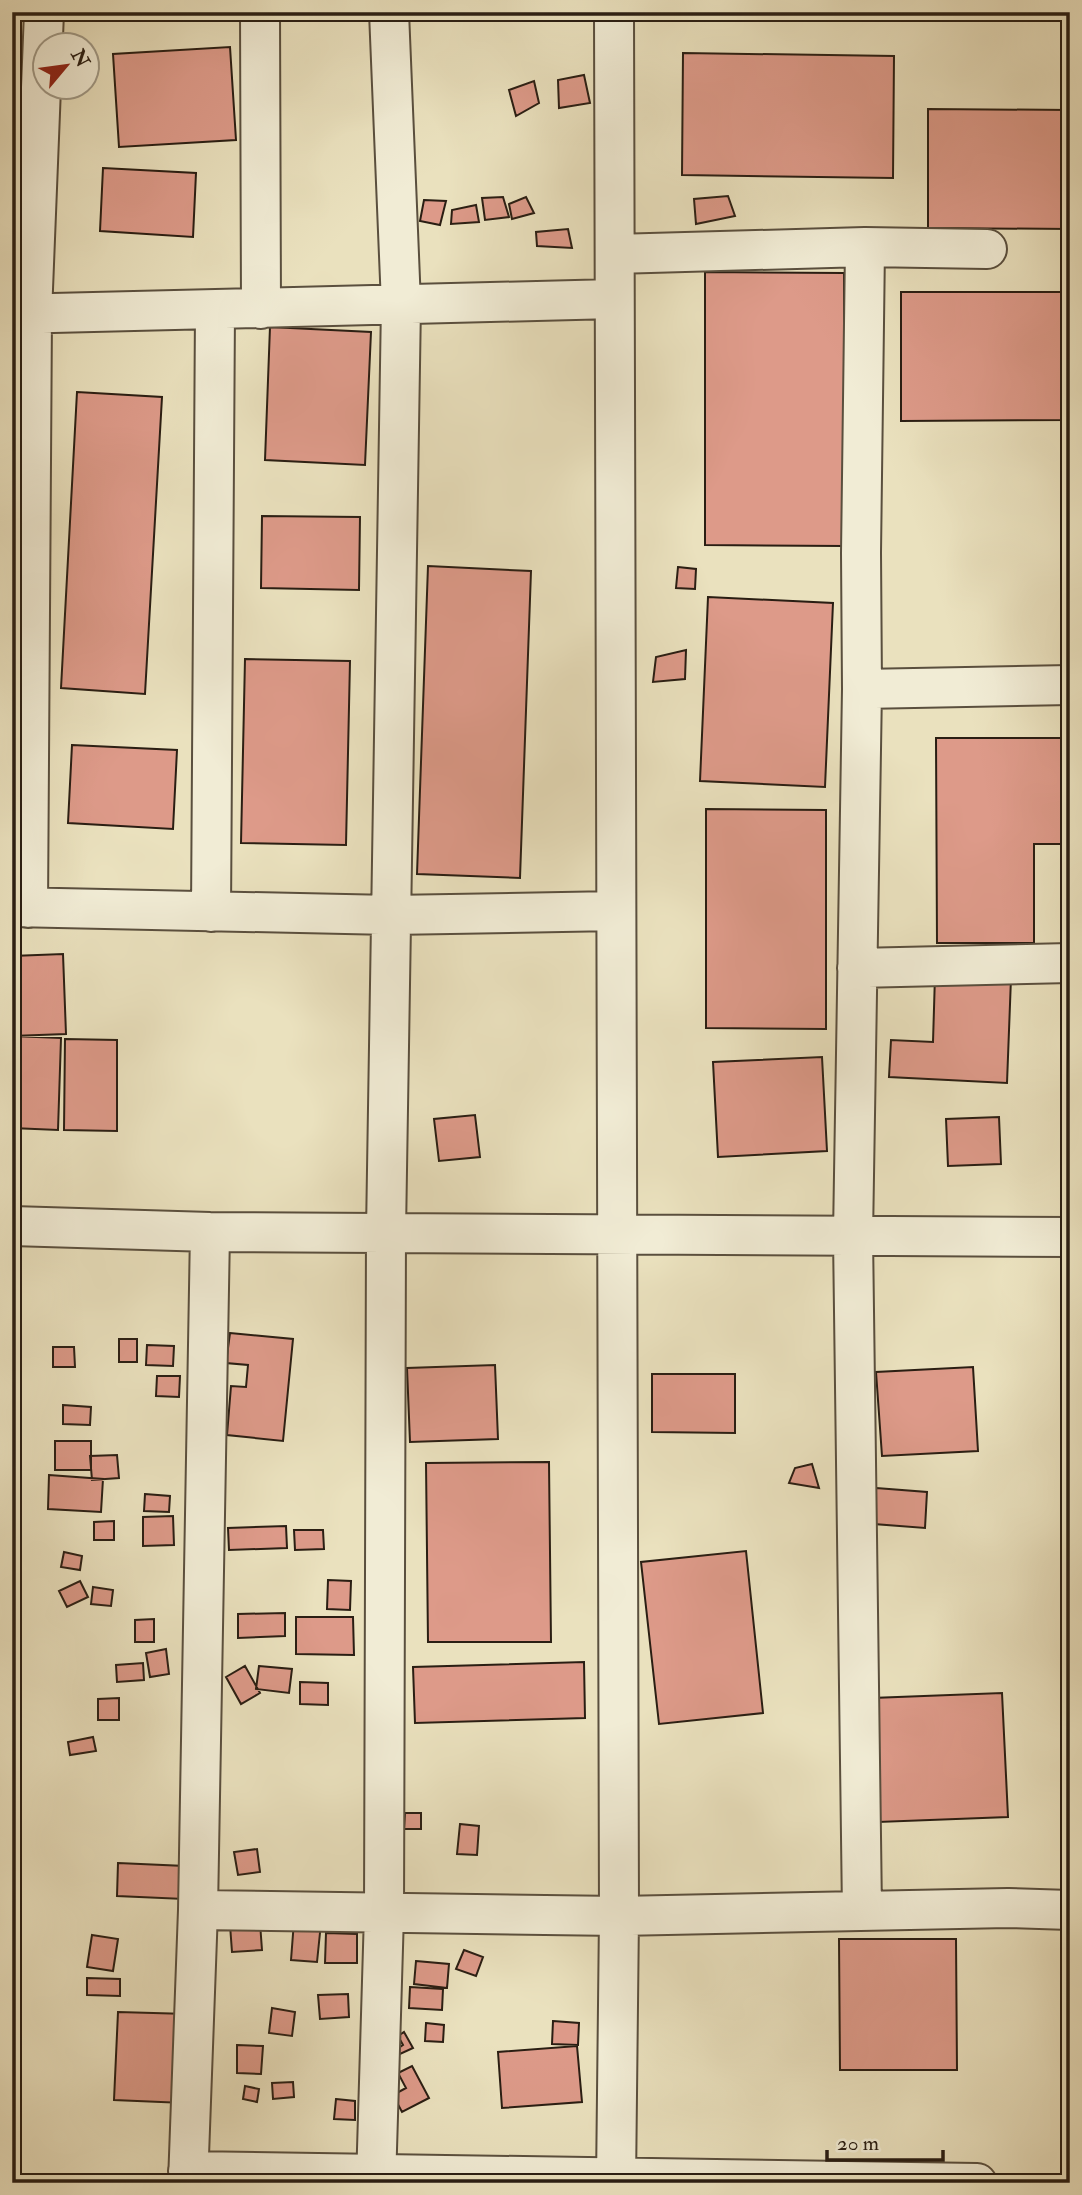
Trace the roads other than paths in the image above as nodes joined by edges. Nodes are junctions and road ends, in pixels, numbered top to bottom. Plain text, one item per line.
1 (44, 12) edge
2 (260, 12) edge
3 (389, 12) edge
4 (614, 12) edge
5 (865, 247) junction
6 (987, 249) dead end
7 (615, 254) junction
8 (614, 299) junction
9 (401, 304) junction
10 (261, 309) junction
11 (215, 310) junction
12 (22, 314) edge
13 (1070, 685) edge
14 (862, 689) junction
15 (20, 907) edge
16 (616, 911) junction
17 (211, 912) junction
18 (391, 915) junction
19 (1070, 963) edge
20 (857, 968) junction
21 (12, 1226) edge
22 (210, 1231) junction
23 (386, 1232) junction
24 (617, 1233) junction
25 (853, 1236) junction
26 (1070, 1237) edge
27 (198, 1910) junction
28 (1070, 1910) edge
29 (862, 1911) junction
30 (384, 1914) junction
31 (619, 1916) junction
32 (188, 2177) edge
33 (376, 2178) edge
34 (616, 2180) edge
35 (851, 2182) edge
36 (977, 2183) edge

1 - 12 street
2 - 10 street
3 - 9 street
4 - 7 street
5 - 6 street
5 - 7 street
5 - 14 street
7 - 8 street
8 - 9 street
8 - 16 street
9 - 10 street
9 - 18 street
10 - 11 street
11 - 12 street
11 - 17 street
12 - 15 street
13 - 14 street
14 - 20 street
15 - 17 street
16 - 18 street
16 - 24 street
17 - 18 street
18 - 23 street
19 - 20 street
20 - 25 street
21 - 22 street
22 - 23 street
22 - 27 street
23 - 24 street
23 - 30 street
24 - 25 street
24 - 31 street
25 - 26 street
25 - 29 street
27 - 30 street
27 - 32 street
28 - 29 street
29 - 31 street
30 - 31 street
30 - 33 street
31 - 34 street
32 - 33 street
33 - 34 street
34 - 35 street
35 - 36 street

